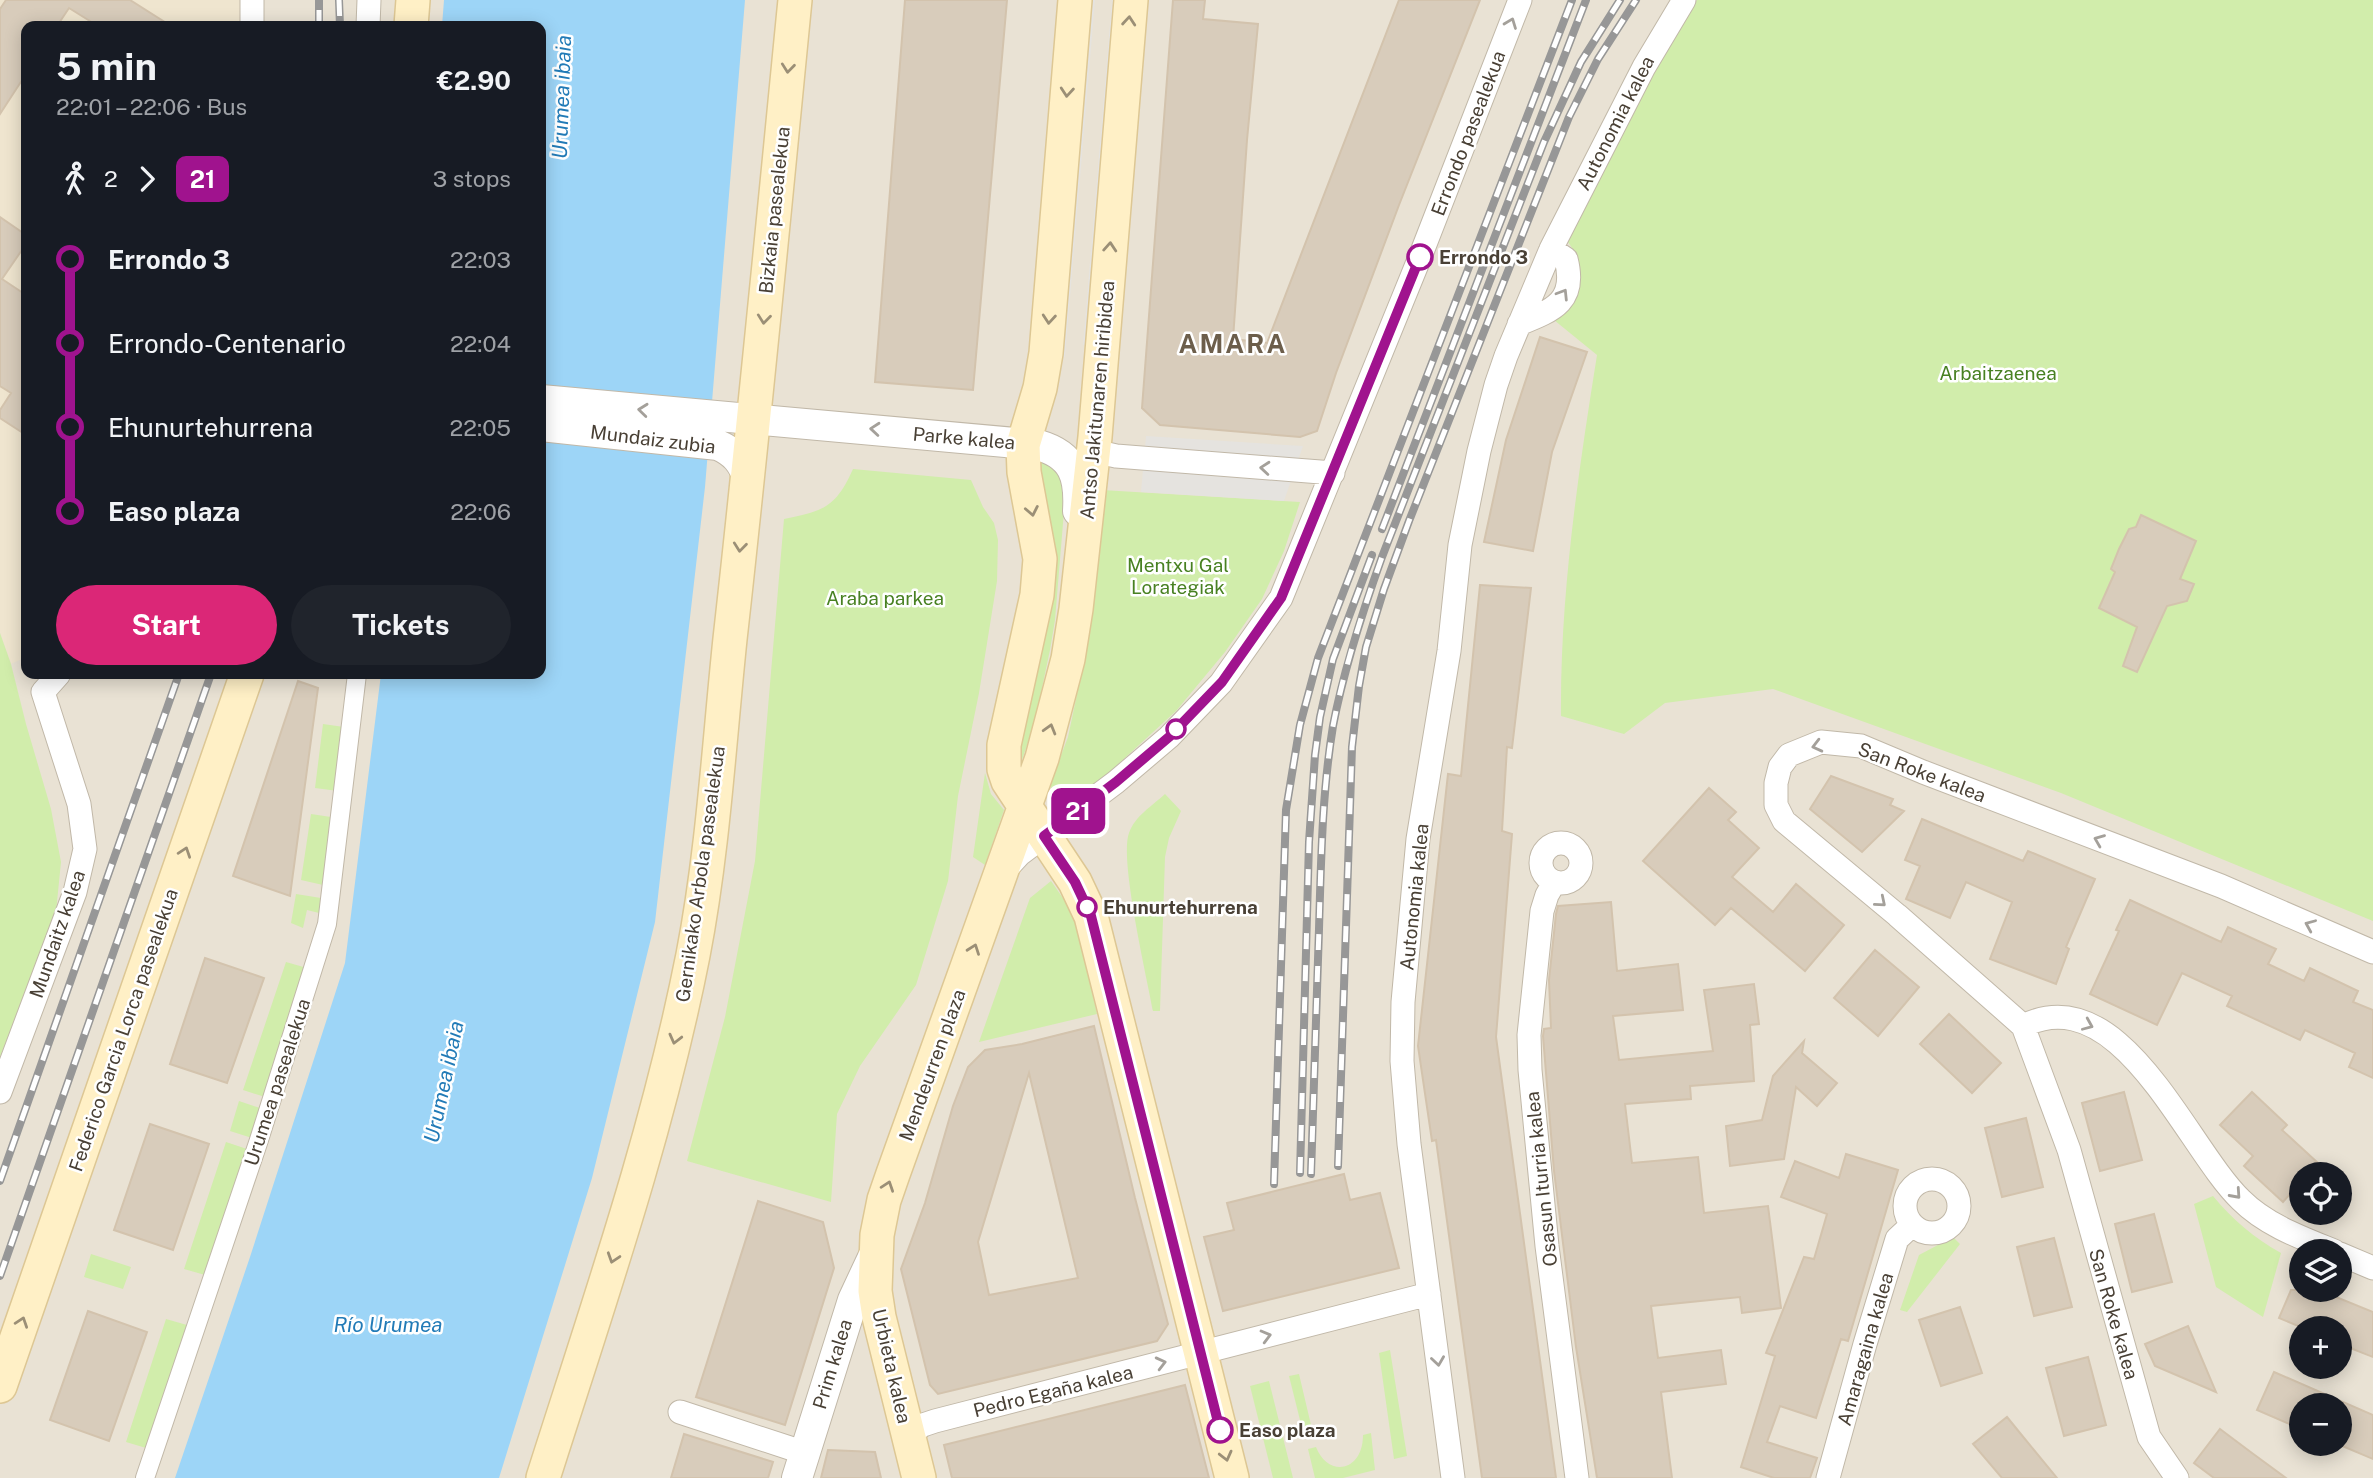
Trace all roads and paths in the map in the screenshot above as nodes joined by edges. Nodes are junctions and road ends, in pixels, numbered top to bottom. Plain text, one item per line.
1 (252, 0) edge
2 (369, 0) edge
3 (413, 0) edge
4 (795, 0) edge
5 (1075, 0) edge
6 (1131, 0) edge
7 (1520, 0) edge
8 (1684, 0) edge
9 (252, 21) edge
10 (368, 21) edge
11 (411, 21) edge
12 (1551, 249) junction
13 (1519, 324) junction
14 (546, 401) edge
15 (754, 420) junction
16 (546, 426) edge
17 (710, 430) junction
18 (1024, 443) junction
19 (1094, 451) junction
20 (1333, 473) junction
21 (748, 479) junction
22 (1082, 559) junction
23 (55, 679) edge
24 (245, 679) edge
25 (356, 679) edge
26 (1027, 801) junction
27 (1073, 815) junction
28 (1044, 836) junction
29 (999, 880) junction
30 (1554, 883) dead end
31 (2373, 952) edge
32 (2023, 1026) junction
33 (0, 1092) edge
34 (1912, 1225) dead end
35 (2305, 1239) edge
36 (875, 1253) junction
37 (2352, 1259) edge
38 (2373, 1268) edge
39 (1429, 1294) junction
40 (1200, 1353) junction
41 (0, 1386) edge
42 (680, 1412) dead end
43 (908, 1435) junction
44 (801, 1465) edge
45 (145, 1478) edge
46 (543, 1478) edge
47 (919, 1478) edge
48 (1232, 1478) edge
49 (1454, 1478) edge
50 (1577, 1478) edge
51 (1828, 1478) edge
52 (2177, 1478) edge

1 - 9 street
2 - 10 street
3 - 11 main road
4 -> 15 main road, Bizkaia pasealekua
5 -> 18 main road
19 -> 6 main road, Antso Jakitunaren hiribidea
20 -> 7 street, Errondo pasealekua
8 - 12 street, Autonomia kalea
12 - 13 street, Autonomia kalea
13 -> 12 street
13 - 39 street, Autonomia kalea
17 -> 14 street, Mundaiz zubia
15 - 17 street, Mundaiz zubia
18 -> 15 street, Parke kalea
15 - 21 main road, Gernikako Arbola pasealekua
16 - 17 street, Mundaiz zubia
17 - 21 street, Mundaiz zubia
18 - 22 street, Parke kalea
18 -> 26 main road
20 -> 19 street
19 - 22 main road, Antso Jakitunaren hiribidea
20 - 27 street, Errondo pasealekua
21 -> 46 main road, Gernikako Arbola pasealekua
26 -> 22 main road, Antso Jakitunaren hiribidea
23 - 33 street, Mundaitz kalea
41 -> 24 main road, Federico Garcia Lorca pasealekua
25 - 45 street, Urumea pasealekua
26 - 27 street
26 - 28 main road
26 - 29 main road, Antso Jakitunaren hiribidea
27 - 28 street
28 - 29 street
28 - 40 main road
36 -> 29 main road, Mendeurren plaza
30 - 50 street, Osasun Iturria kalea
31 -> 32 street, San Roke kalea
32 -> 35 street
32 - 52 street, San Roke kalea
34 - 51 street, Amaragaina kalea
36 - 43 main road, Urbieta kalea
36 - 44 street, Prim kalea
37 - 38 street
40 -> 39 street
39 -> 49 street, Autonomia kalea
43 -> 40 street, Pedro Egaña kalea
40 -> 48 main road
42 - 44 street
43 - 47 main road, Urbieta kalea

